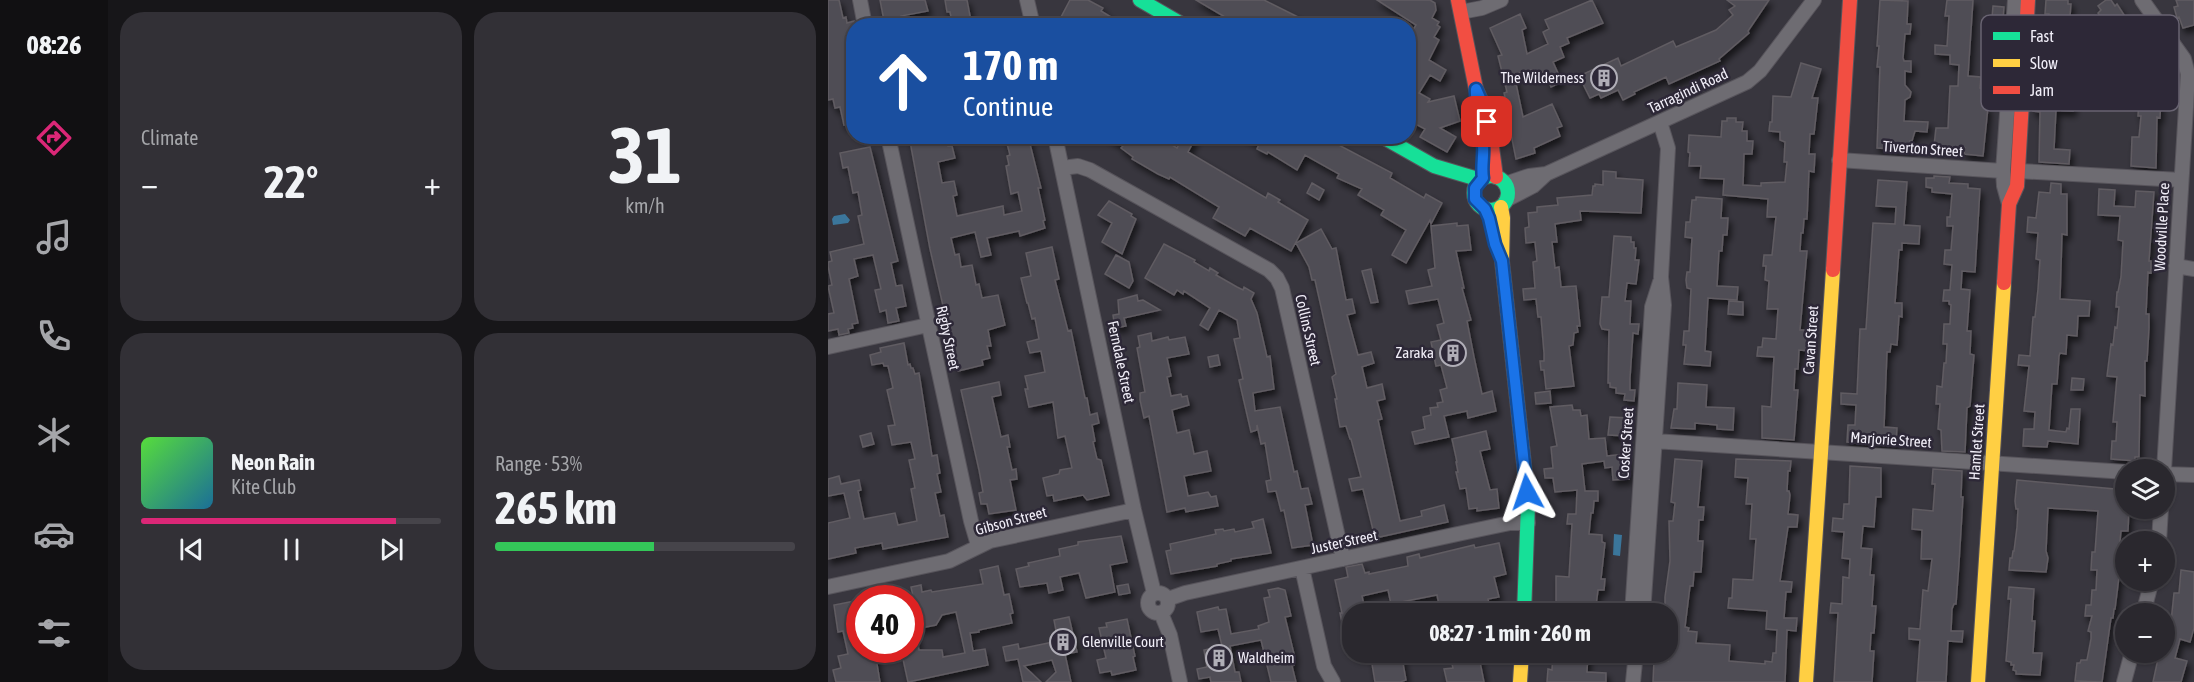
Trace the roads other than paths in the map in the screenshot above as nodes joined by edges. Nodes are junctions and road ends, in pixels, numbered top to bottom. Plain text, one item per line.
1 (860, 0) edge
2 (1027, 0) edge
3 (1140, 0) edge
4 (1501, 0) edge
5 (1814, 0) edge
6 (1850, 0) edge
7 (2015, 0) edge
8 (2028, 0) edge
9 (2142, 0) edge
10 (1460, 6) edge
11 (2015, 15) edge
12 (2026, 15) edge
13 (2155, 15) edge
14 (863, 18) edge
15 (1031, 18) edge
16 (1171, 18) edge
17 (2187, 53) edge
18 (2012, 111) edge
19 (2016, 111) edge
20 (1660, 122) junction
21 (890, 144) edge
22 (1058, 144) edge
23 (1395, 144) edge
24 (1839, 160) junction
25 (1434, 166) junction
26 (1062, 168) junction
27 (2010, 171) junction
28 (1546, 174) junction
29 (1491, 180) junction
30 (2181, 180) junction
31 (1480, 204) junction
32 (1504, 204) junction
33 (1502, 261) junction
34 (2176, 266) junction
35 (2194, 269) edge
36 (1661, 277) junction
37 (928, 325) junction
38 (828, 347) edge
39 (1654, 441) junction
40 (1820, 452) junction
41 (2165, 459) edge
42 (1992, 462) junction
43 (2115, 471) edge
44 (2175, 474) edge
45 (2194, 475) edge
46 (1134, 510) junction
47 (1528, 522) junction
48 (978, 545) junction
49 (1343, 559) junction
50 (1302, 567) junction
51 (828, 587) edge
52 (1154, 593) junction
53 (1168, 599) junction
54 (1524, 603) edge
55 (1633, 603) edge
56 (1643, 603) edge
57 (1161, 613) junction
58 (1521, 663) edge
59 (1634, 663) edge
60 (2129, 663) edge
61 (1180, 682) edge
62 (1333, 682) edge
63 (1520, 682) edge
64 (1633, 682) edge
65 (1806, 682) edge
66 (1978, 682) edge
67 (2124, 682) edge

1 - 14 street
2 - 15 street
3 - 16 street
4 - 10 street
5 - 20 street, Tarragindi Road
6 - 24 street, Cavan Street
7 - 11 street, Hamlet Street
8 - 12 street, Hamlet Street
9 - 13 street, Woodville Place
10 - 29 street
17 - 30 street, Woodville Place
18 - 27 street, Hamlet Street
19 - 27 street, Hamlet Street
20 - 28 street, Tarragindi Road
20 - 36 street, Cosker Street
21 - 37 street, Rigby Street
22 - 26 street, Ferndale Street
23 - 25 street
24 - 27 street, Tiverton Street
24 - 40 street, Cavan Street
25 - 29 street
25 - 31 street
26 - 46 street, Ferndale Street
26 - 49 street, Collins Street
27 - 30 street, Tiverton Street
27 - 42 street, Hamlet Street
28 - 29 street, Tarragindi Road
28 - 32 street, Tarragindi Road
29 - 31 street
29 - 32 street
30 - 34 street, Woodville Place
31 - 32 street
31 - 33 street
32 - 33 street
33 - 47 street
34 - 35 street
34 - 41 street, Woodville Place
36 - 39 street, Cosker Street
36 - 55 street, Cosker Street
37 - 38 street
37 - 48 street, Rigby Street
39 - 40 street, Marjorie Street
39 - 56 street, Cosker Street
40 - 42 street, Marjorie Street
40 - 65 street, Cavan Street
42 - 43 street, Marjorie Street
42 - 66 street, Hamlet Street
44 - 45 street
46 - 48 street, Gibson Street
46 - 52 street, Ferndale Street
47 - 49 street, Juster Street
47 - 54 street
48 - 51 street, Gibson Street
49 - 50 street, Juster Street
50 - 53 street, Juster Street
50 - 62 street
52 - 53 street
52 - 57 street
53 - 57 street
57 - 61 street
58 - 63 street
59 - 64 street
60 - 67 street

